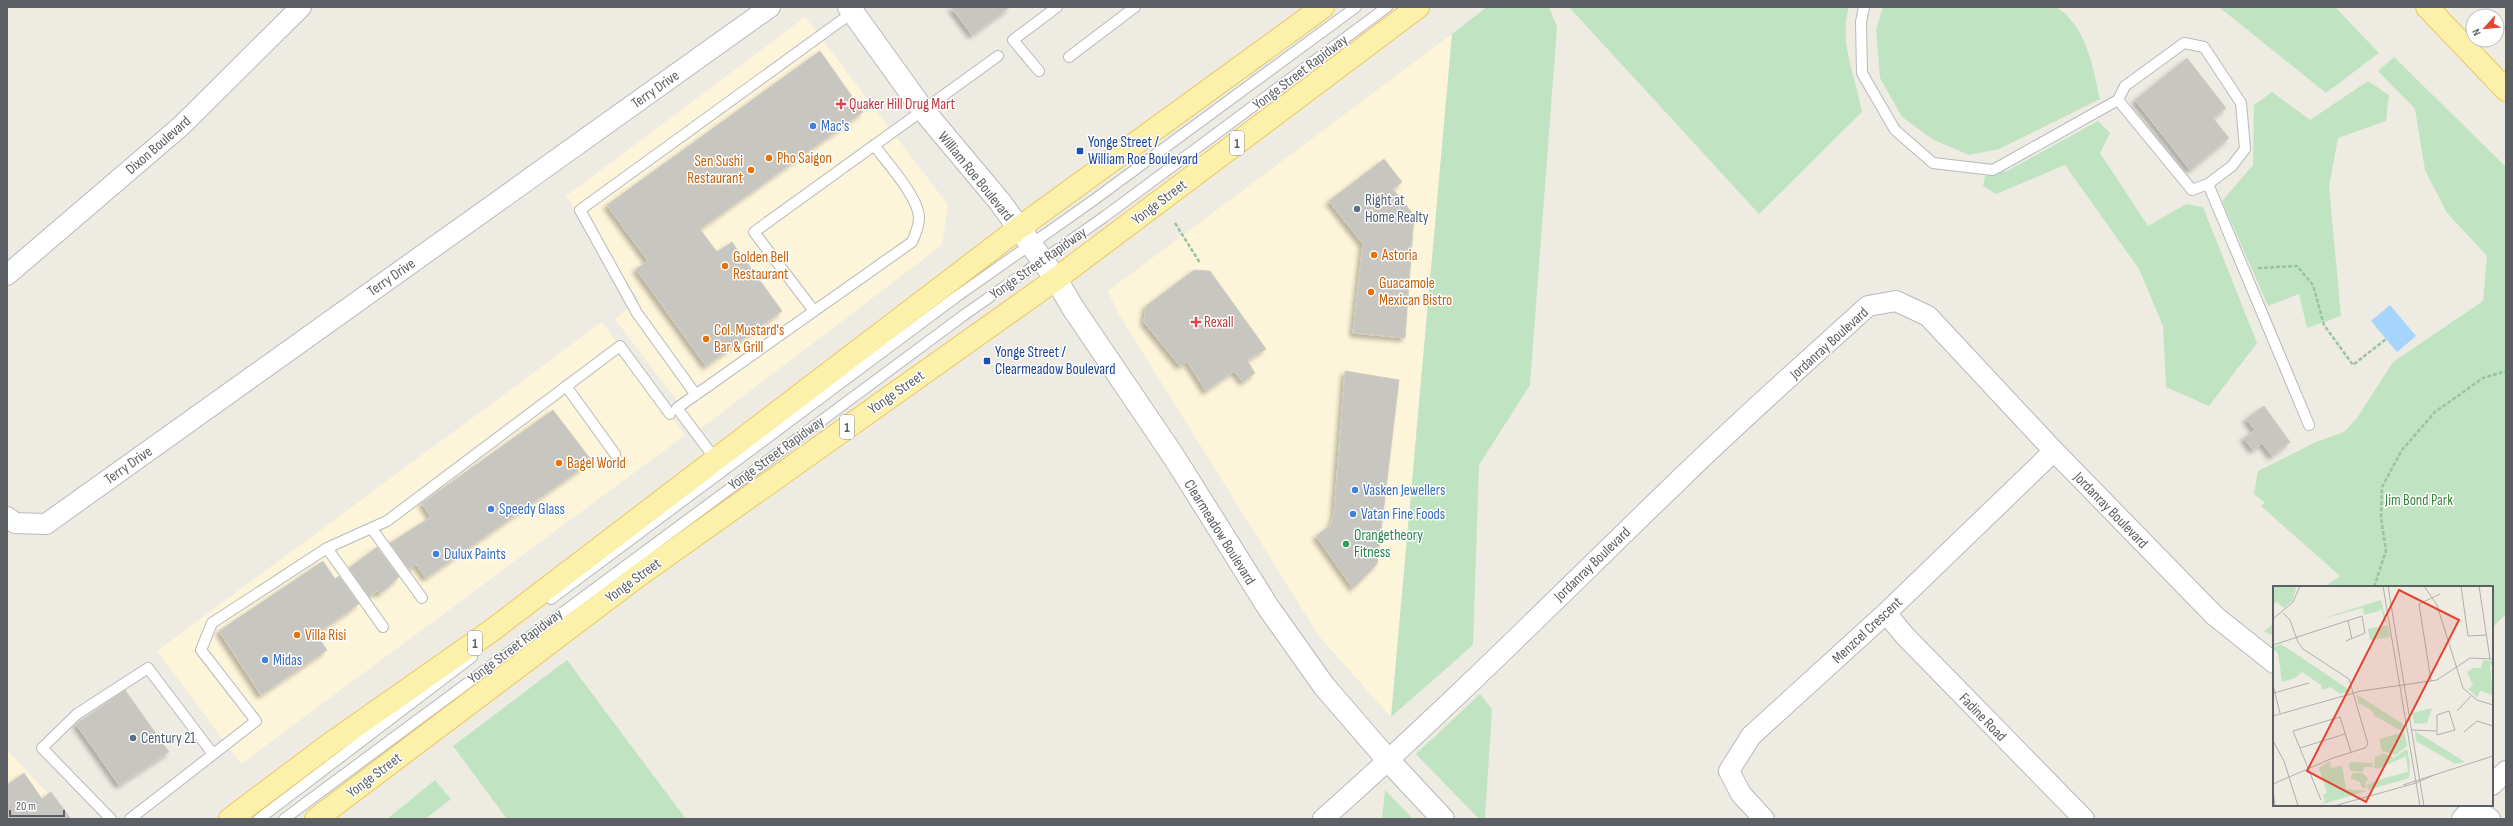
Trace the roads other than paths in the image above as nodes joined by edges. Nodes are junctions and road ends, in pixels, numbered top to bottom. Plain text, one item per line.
1 (301, 7) edge
2 (770, 7) edge
3 (1057, 7) edge
4 (1135, 7) edge
5 (1323, 7) edge
6 (1356, 7) edge
7 (1387, 7) edge
8 (1418, 7) edge
9 (1864, 7) edge
10 (2428, 7) edge
11 (851, 10) edge
12 (998, 56) dead end
13 (1069, 57) dead end
14 (1039, 71) dead end
15 (2506, 90) edge
16 (2118, 100) junction
17 (923, 110) junction
18 (874, 145) junction
19 (2208, 184) junction
20 (1030, 244) junction
21 (7, 275) edge
22 (1056, 279) junction
23 (814, 311) junction
24 (566, 386) junction
25 (696, 395) junction
26 (670, 414) dead end
27 (2309, 425) dead end
28 (2054, 451) junction
29 (615, 454) dead end
30 (716, 460) junction
31 (7, 517) edge
32 (372, 529) junction
33 (327, 548) junction
34 (422, 598) dead end
35 (1886, 613) junction
36 (382, 627) dead end
37 (2273, 662) edge
38 (213, 754) junction
39 (1387, 759) junction
40 (2506, 771) edge
41 (2493, 784) edge
42 (2470, 809) edge
43 (111, 819) edge
44 (130, 819) edge
45 (230, 819) edge
46 (259, 819) edge
47 (284, 819) edge
48 (316, 819) edge
49 (1323, 819) edge
50 (1442, 819) edge
51 (1764, 819) edge
52 (2084, 819) edge
53 (2490, 819) edge

1 - 21 street, Dixon Boulevard
2 - 31 street, Terry Drive
3 - 14 lane
4 - 13 lane
5 - 20 main road, 1
6 - 20 lane, Yonge Street Rapidway
7 - 20 lane, Yonge Street Rapidway
8 - 22 main road, Yonge Street / 1
9 - 16 lane
10 - 15 main road
11 - 17 street, William Roe Boulevard
11 - 25 lane
12 - 17 lane
16 - 19 lane
16 - 19 lane
17 - 18 lane
17 - 20 street, William Roe Boulevard
18 - 23 lane
18 - 23 lane
19 - 27 lane
20 - 22 street, Clearmeadow Boulevard
20 - 30 main road, 1
20 - 46 lane, Yonge Street Rapidway
20 - 47 lane, Yonge Street Rapidway
22 - 39 street, Clearmeadow Boulevard
22 - 48 main road, Yonge Street / 1
23 - 25 lane
24 - 26 lane
24 - 29 lane
24 - 32 lane
25 - 30 lane
28 - 35 street, Menzcel Crescent
28 - 37 street, Jordanray Boulevard
28 - 39 street, Jordanray Boulevard
30 - 45 main road, 1
32 - 33 lane
32 - 34 lane
33 - 36 lane
33 - 38 lane
35 - 51 street, Menzcel Crescent
35 - 52 street, Fadine Road
38 - 43 lane
38 - 44 lane
39 - 49 street, Jordanray Boulevard
39 - 50 street, Clearmeadow Boulevard
40 - 41 street
42 - 53 street

